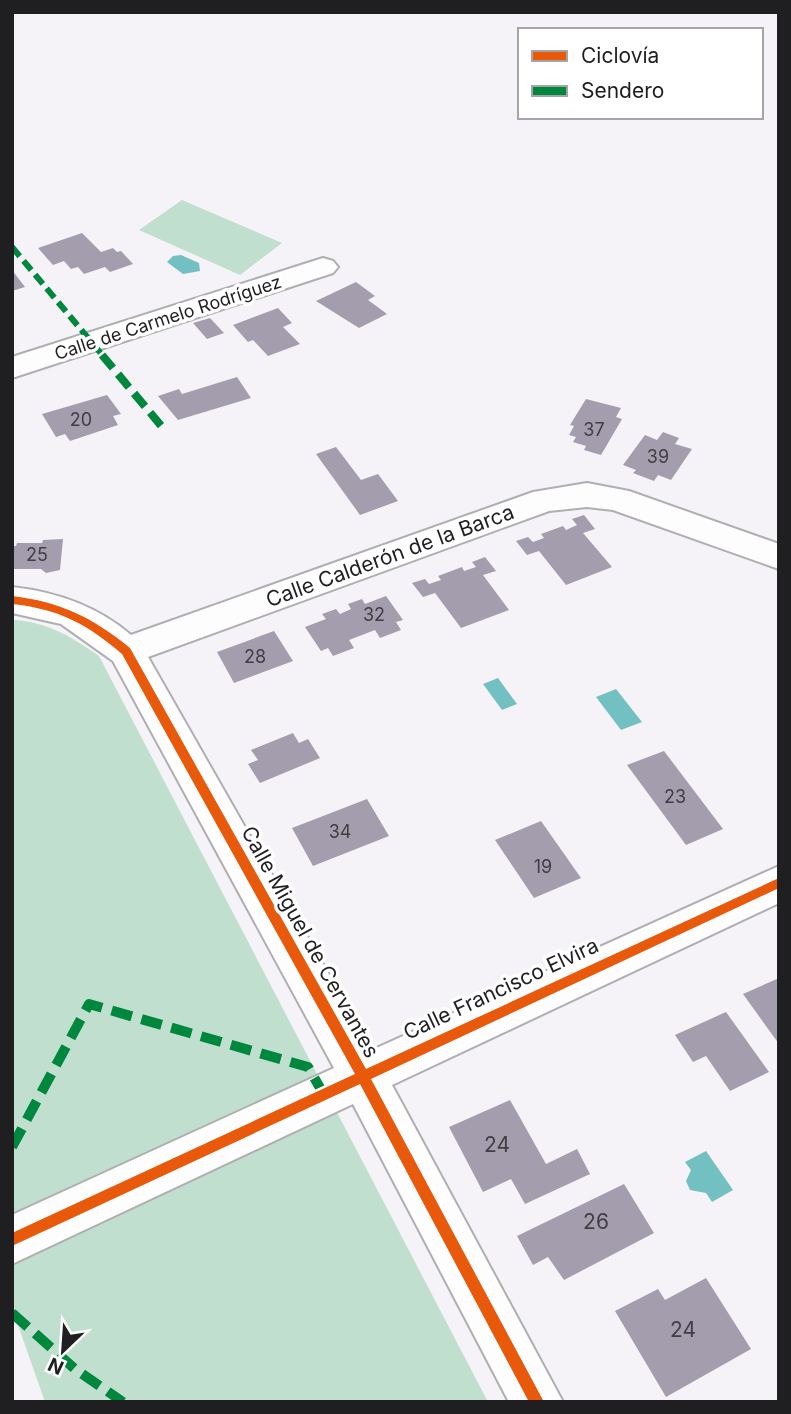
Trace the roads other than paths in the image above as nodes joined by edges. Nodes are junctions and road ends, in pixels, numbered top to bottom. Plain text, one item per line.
1 (323, 267) dead end
2 (12, 368) edge
3 (779, 557) edge
4 (12, 600) edge
5 (126, 651) junction
6 (779, 883) edge
7 (362, 1075) junction
8 (12, 1240) edge
9 (537, 1402) edge

1 - 2 street, Calle de Carmelo Rodríguez
3 - 5 street, Calle Calderón de la Barca
4 - 5 street
5 - 7 street, Calle Miguel de Cervantes
6 - 7 street, Calle Francisco Elvira
7 - 8 street, Calle Francisco Elvira
7 - 9 street, Calle Miguel de Cervantes

